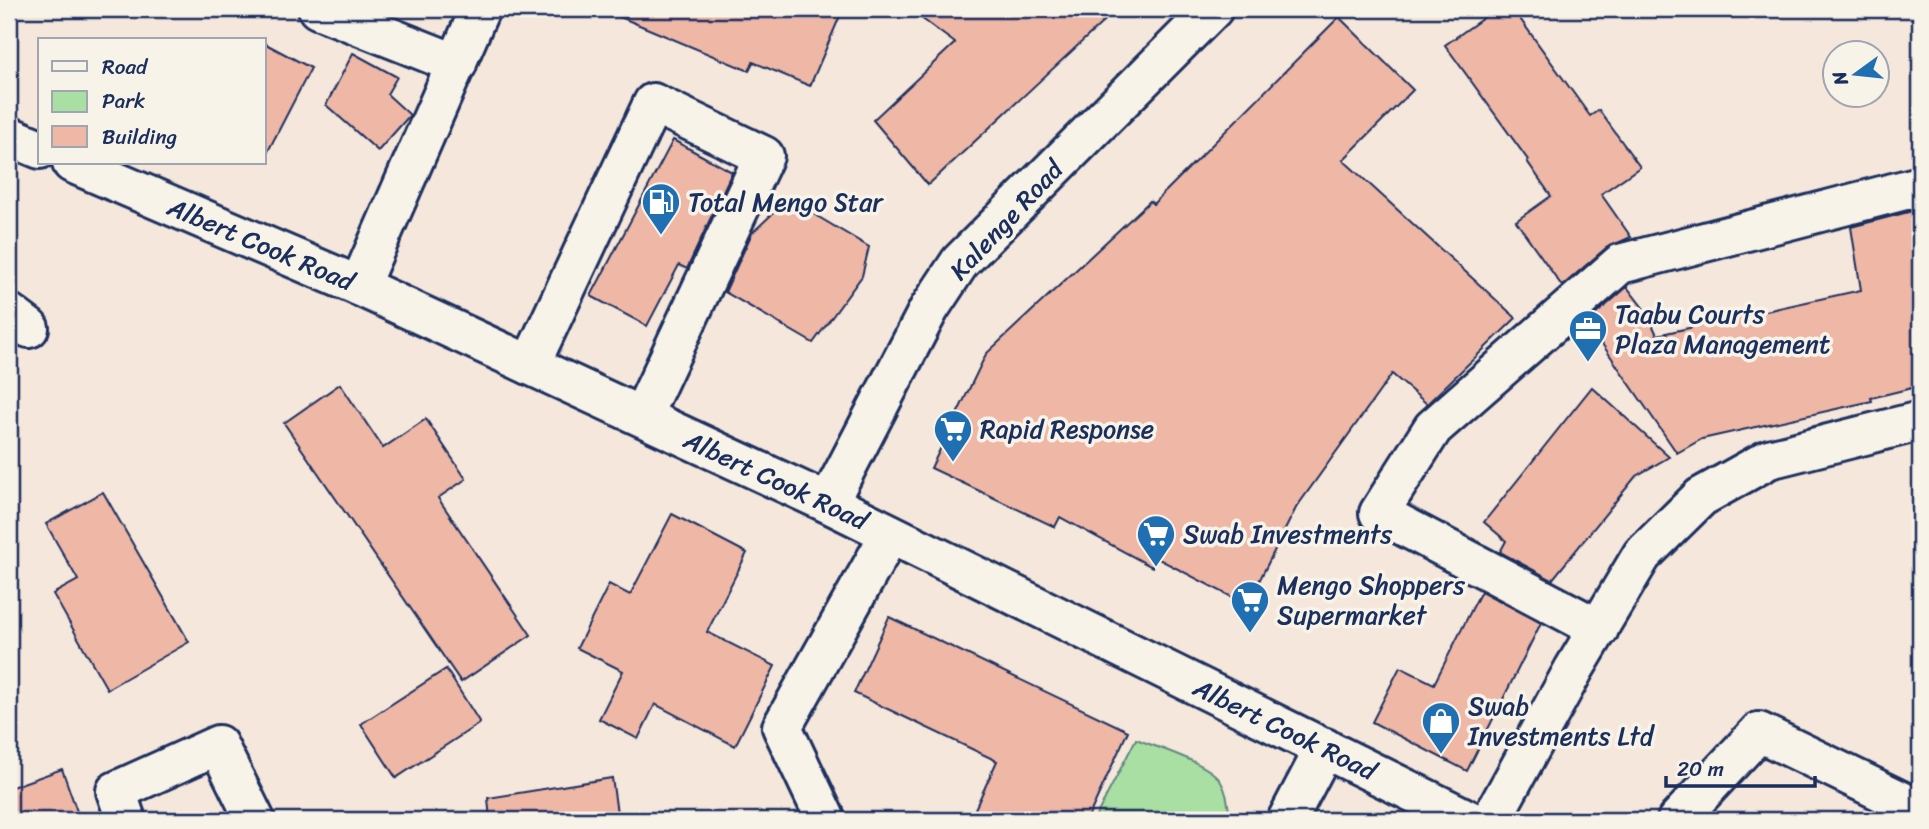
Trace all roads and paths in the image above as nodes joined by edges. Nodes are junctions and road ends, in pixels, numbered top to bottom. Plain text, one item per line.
1 (318, 9) edge
2 (480, 9) edge
3 (1213, 9) edge
4 (457, 64) junction
5 (9, 136) edge
6 (38, 148) edge
7 (74, 164) edge
8 (1920, 186) edge
9 (359, 286) junction
10 (530, 365) junction
11 (642, 416) junction
12 (1920, 421) edge
13 (828, 503) junction
14 (890, 534) junction
15 (1599, 629) junction
16 (1325, 748) junction
17 (1920, 810) edge
18 (825, 818) dead end
19 (127, 820) edge
20 (255, 820) edge
21 (1287, 820) edge
22 (1469, 820) edge
23 (1491, 820) edge
24 (1677, 820) edge

1 - 4 main road
2 - 4 main road
3 - 13 main road, Kalenge Road
4 - 9 main road
5 - 6 main road
7 - 9 main road, Albert Cook Road
8 - 15 main road
9 - 10 main road, Albert Cook Road
10 - 11 main road, Albert Cook Road
10 - 11 main road
11 - 13 main road, Albert Cook Road
12 - 15 main road
13 - 14 main road, Albert Cook Road
14 - 16 main road, Albert Cook Road
14 - 18 main road
15 - 23 main road
16 - 21 main road
16 - 22 main road, Albert Cook Road
17 - 24 main road
19 - 20 main road

